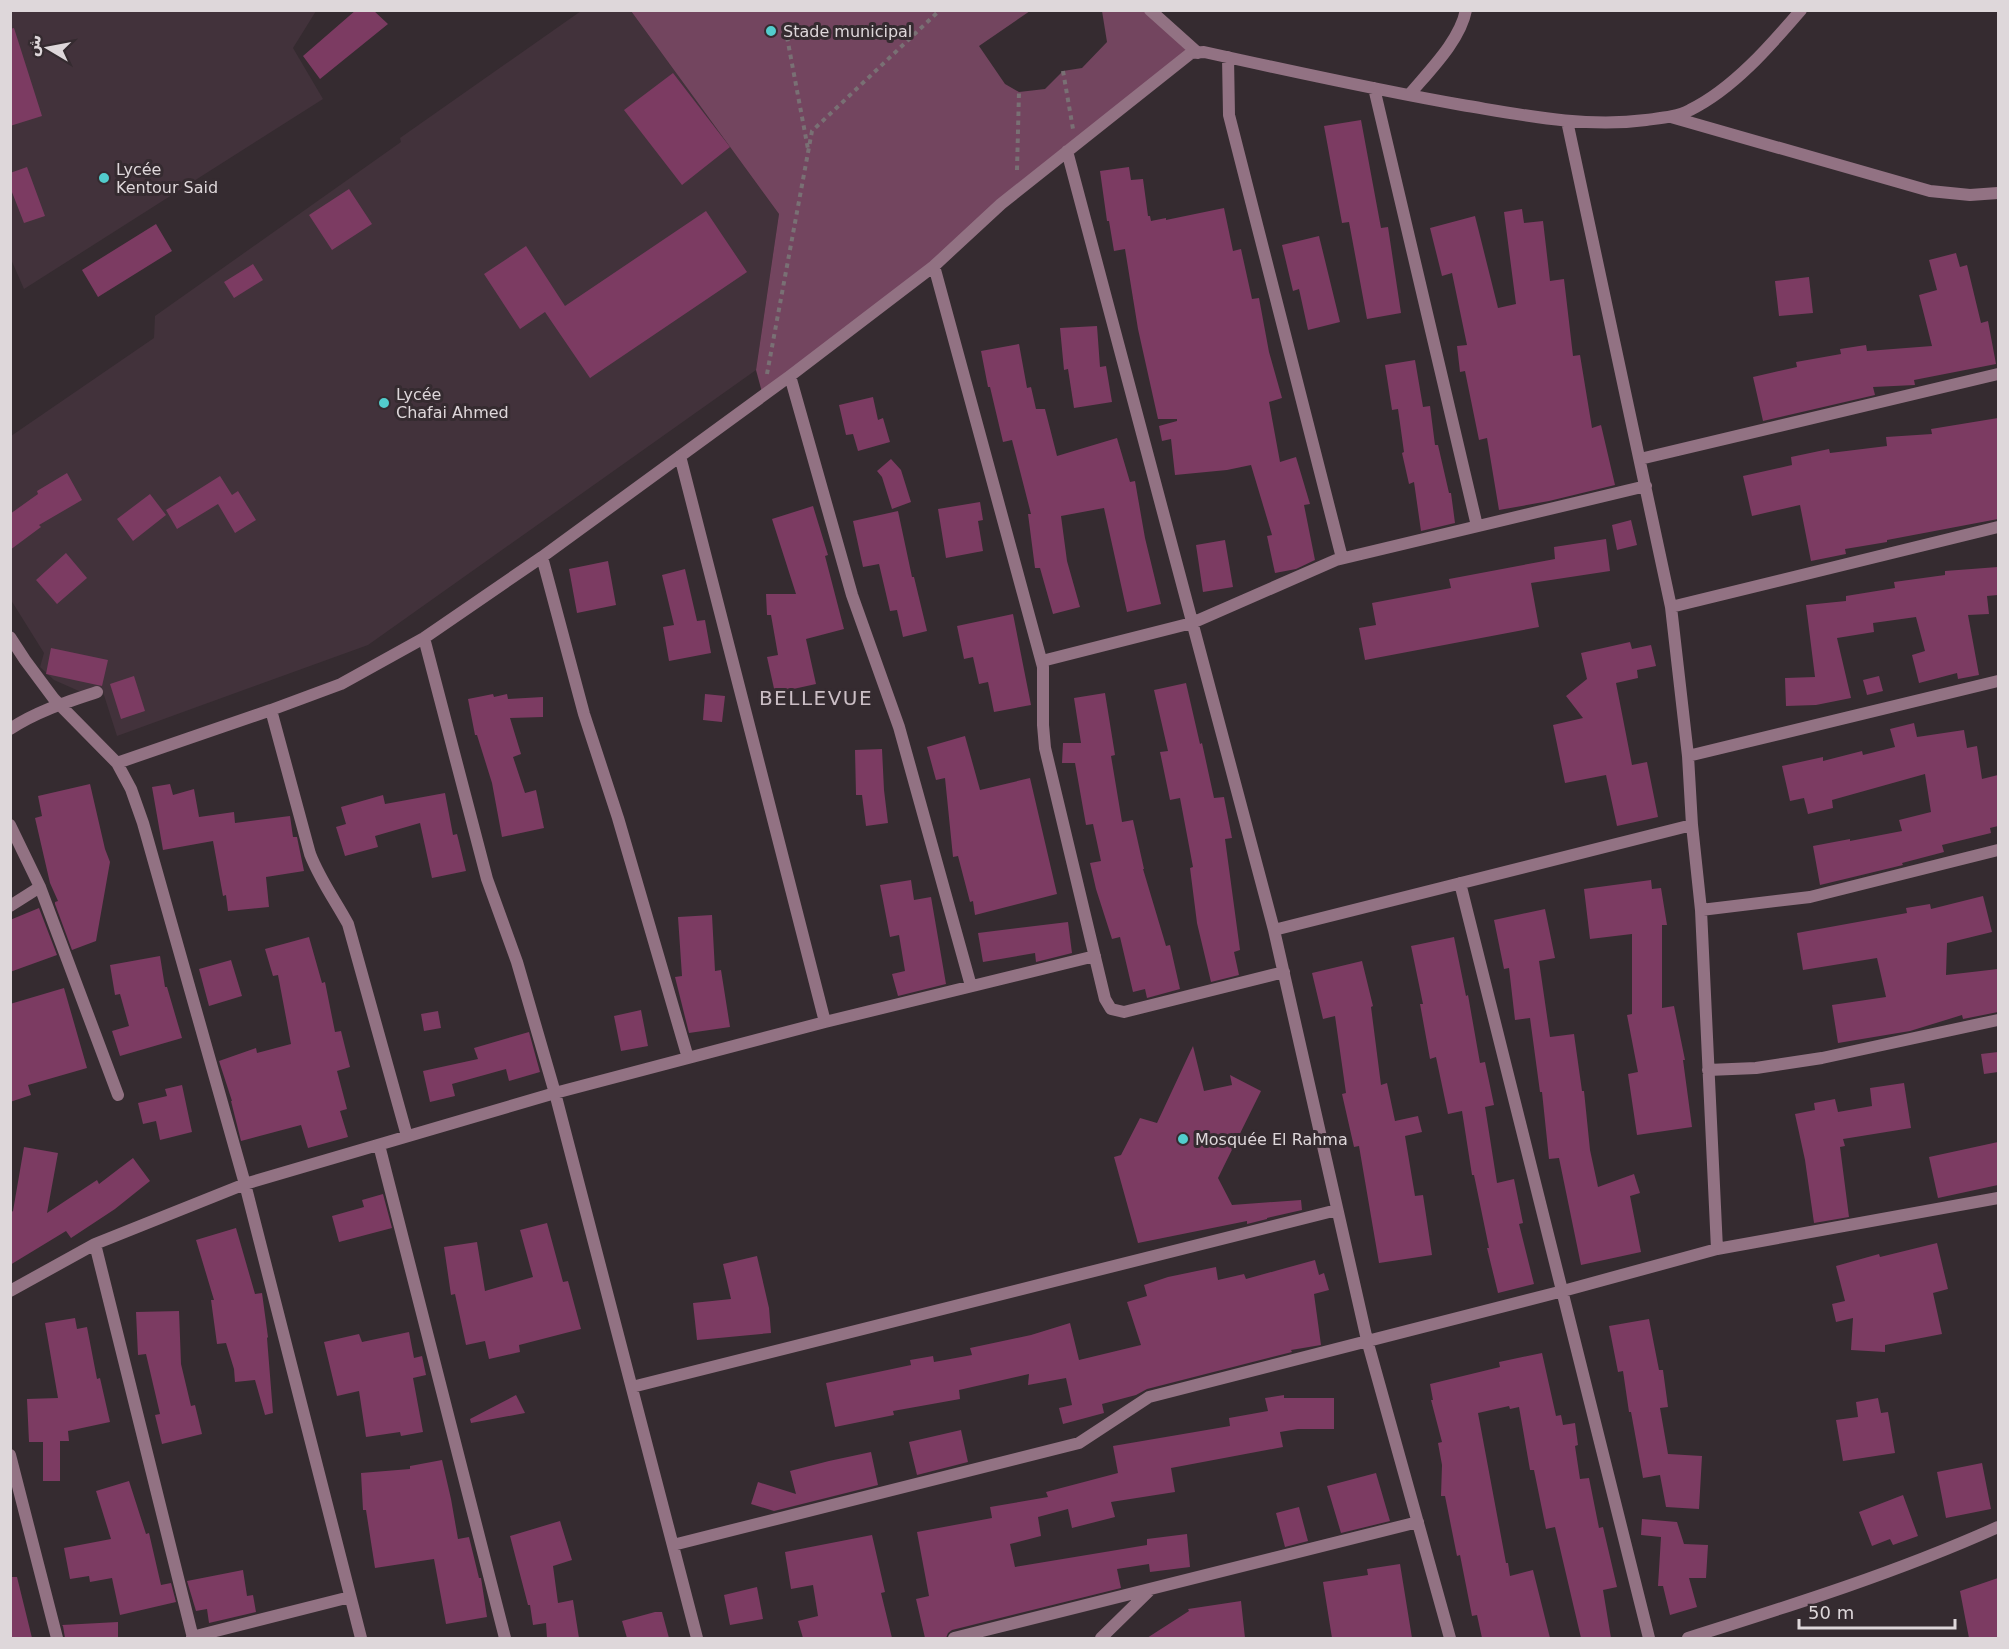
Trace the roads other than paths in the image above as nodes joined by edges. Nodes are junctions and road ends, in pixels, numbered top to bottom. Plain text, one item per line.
1 (1150, 10) edge
2 (1466, 10) edge
3 (1801, 10) edge
4 (1198, 53) junction
5 (1228, 57) junction
6 (1374, 88) junction
7 (1409, 95) junction
8 (1670, 116) junction
9 (1568, 121) junction
10 (1071, 148) junction
11 (1998, 193) edge
12 (934, 266) junction
13 (1998, 374) edge
14 (790, 376) junction
15 (680, 456) junction
16 (1640, 459) junction
17 (1646, 486) junction
18 (1478, 526) junction
19 (1998, 527) edge
20 (542, 557) junction
21 (1342, 558) junction
22 (1671, 607) junction
23 (1192, 623) junction
24 (10, 637) edge
25 (424, 638) junction
26 (1042, 661) junction
27 (1998, 681) edge
28 (97, 692) dead end
29 (60, 704) junction
30 (271, 711) junction
31 (10, 729) edge
32 (1688, 756) junction
33 (117, 763) junction
34 (10, 825) edge
35 (1692, 825) junction
36 (1998, 850) edge
37 (1460, 883) junction
38 (40, 887) junction
39 (10, 906) edge
40 (1701, 910) junction
41 (1274, 930) junction
42 (1095, 956) junction
43 (1284, 972) junction
44 (971, 986) junction
45 (1998, 1020) edge
46 (825, 1022) junction
47 (688, 1058) junction
48 (1708, 1070) junction
49 (555, 1093) junction
50 (118, 1095) dead end
51 (407, 1136) junction
52 (379, 1145) junction
53 (245, 1184) junction
54 (1998, 1198) edge
55 (1337, 1210) junction
56 (95, 1244) junction
57 (1717, 1249) junction
58 (10, 1291) edge
59 (1563, 1291) junction
60 (1367, 1340) junction
61 (632, 1387) junction
62 (10, 1455) edge
63 (1418, 1522) junction
64 (1998, 1527) edge
65 (673, 1545) junction
66 (1150, 1589) junction
67 (350, 1597) junction
68 (192, 1637) edge
69 (57, 1638) edge
70 (361, 1638) edge
71 (505, 1638) edge
72 (697, 1638) edge
73 (954, 1638) edge
74 (1101, 1638) edge
75 (1450, 1638) edge
76 (1649, 1638) edge
77 (1688, 1638) edge

1 - 4 street
2 - 7 street
3 - 8 street
4 - 5 street
4 - 10 street
5 - 6 street
5 - 21 street
6 - 7 street
6 - 18 street
7 - 9 street
8 - 9 street
8 - 11 street
9 - 16 street
10 - 12 street
10 - 23 street
12 - 14 street
12 - 26 street
13 - 16 street
14 - 15 street
14 - 44 street
15 - 20 street
15 - 46 street
16 - 17 street
17 - 18 street
17 - 22 street
18 - 21 street
19 - 22 street
20 - 25 street
20 - 47 street
21 - 23 street
22 - 32 street
23 - 26 street
23 - 41 street
24 - 29 street
25 - 30 street
25 - 49 street
26 - 42 street
27 - 32 street
28 - 29 street
29 - 31 street
29 - 33 street
30 - 33 street
30 - 51 street
32 - 35 street
33 - 53 street
34 - 38 street
35 - 37 street
35 - 40 street
36 - 40 street
37 - 41 street
37 - 59 street
38 - 39 street
38 - 50 street
40 - 48 street
41 - 43 street
42 - 43 street
42 - 44 street
43 - 55 street
44 - 46 street
45 - 48 street
46 - 47 street
47 - 49 street
48 - 57 street
49 - 51 street
49 - 61 street
51 - 52 street
52 - 53 street
52 - 71 street
53 - 56 street
53 - 67 street
54 - 57 street
55 - 60 street
55 - 61 street
56 - 58 street
56 - 68 street
57 - 59 street
59 - 60 street
59 - 76 street
60 - 63 street
60 - 65 street
61 - 65 street
62 - 69 street
63 - 66 street
63 - 75 street
64 - 77 street
65 - 72 street
66 - 73 street
66 - 74 street
67 - 68 street
67 - 70 street

